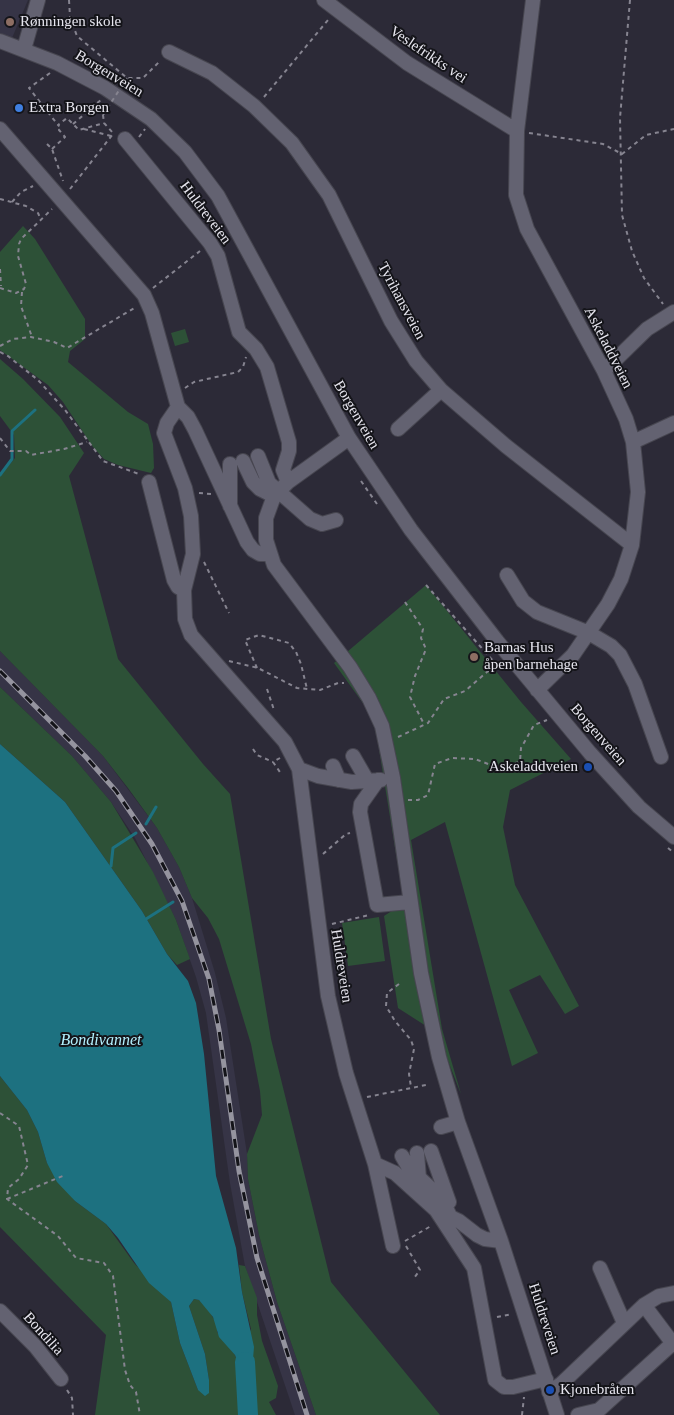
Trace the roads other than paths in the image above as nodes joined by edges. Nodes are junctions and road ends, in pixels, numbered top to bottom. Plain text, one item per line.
1 (38, 0) edge
2 (534, 0) edge
3 (328, 3) edge
4 (0, 40) edge
5 (24, 49) junction
6 (169, 52) road end
7 (0, 128) edge
8 (517, 130) junction
9 (118, 138) road end
10 (672, 313) edge
11 (604, 371) junction
12 (441, 390) junction
13 (177, 404) junction
14 (674, 422) edge
15 (398, 429) dead end
16 (349, 438) junction
17 (633, 442) junction
18 (263, 455) dead end
19 (149, 482) road end
20 (282, 489) junction
21 (230, 507) junction
22 (336, 520) dead end
23 (632, 545) junction
24 (270, 554) junction
25 (507, 575) dead end
26 (184, 590) junction
27 (589, 633) junction
28 (537, 690) junction
29 (275, 715) road end
30 (276, 733) junction
31 (353, 756) dead end
32 (661, 757) dead end
33 (333, 766) dead end
34 (298, 769) junction
35 (393, 778) junction
36 (339, 780) junction
37 (373, 781) junction
38 (674, 837) edge
39 (410, 902) junction
40 (458, 1122) junction
41 (441, 1128) dead end
42 (375, 1164) junction
43 (400, 1177) junction
44 (419, 1178) junction
45 (443, 1212) junction
46 (501, 1240) junction
47 (399, 1244) road end
48 (600, 1268) dead end
49 (674, 1293) edge
50 (644, 1305) junction
51 (0, 1311) edge
52 (624, 1323) junction
53 (673, 1344) edge
54 (61, 1379) road end
55 (548, 1386) junction
56 (602, 1412) edge
57 (557, 1415) edge
58 (578, 1415) edge

1 - 5 street
2 - 8 street, Askeladdveien
3 - 8 street, Veslefrikks vei
4 - 5 street, Borgenveien
5 - 16 street, Borgenveien
6 - 12 street, Tyrihansveien
7 - 13 street
8 - 11 street, Askeladdveien
9 - 20 street, Huldreveien
10 - 11 street
11 - 17 street, Askeladdveien
12 - 15 street
12 - 23 street, Tyrihansveien
13 - 21 street
13 - 26 street, Huldreveien
14 - 17 street
16 - 20 street
16 - 28 street, Borgenveien
17 - 23 street, Askeladdveien
18 - 20 street
19 - 26 street
20 - 21 street
20 - 22 street
20 - 24 street, Huldreveien
21 - 24 street
23 - 27 street, Askeladdveien
24 - 35 street, Huldreveien
25 - 27 street
26 - 30 street, Huldreveien
27 - 28 street, Askeladdveien
27 - 32 street
28 - 38 street, Borgenveien
29 - 30 street
30 - 34 street, Huldreveien
31 - 37 street
33 - 36 street
34 - 36 street
34 - 42 street, Huldreveien
35 - 37 street
35 - 39 street, Huldreveien
36 - 37 street
37 - 39 street
39 - 40 street, Huldreveien
40 - 41 street
40 - 46 street, Huldreveien
42 - 43 street, Huldreveien
42 - 47 street, Huldreveien
43 - 44 street
43 - 45 street, Huldreveien
44 - 45 street
44 - 45 street
45 - 46 street, Huldreveien
45 - 55 street, Huldreveien
46 - 55 street, Huldreveien
48 - 52 street
49 - 50 street
50 - 52 street
50 - 53 street
51 - 54 street, Bondilia
52 - 55 street
53 - 56 street
55 - 57 street, Huldreveien
56 - 58 street

